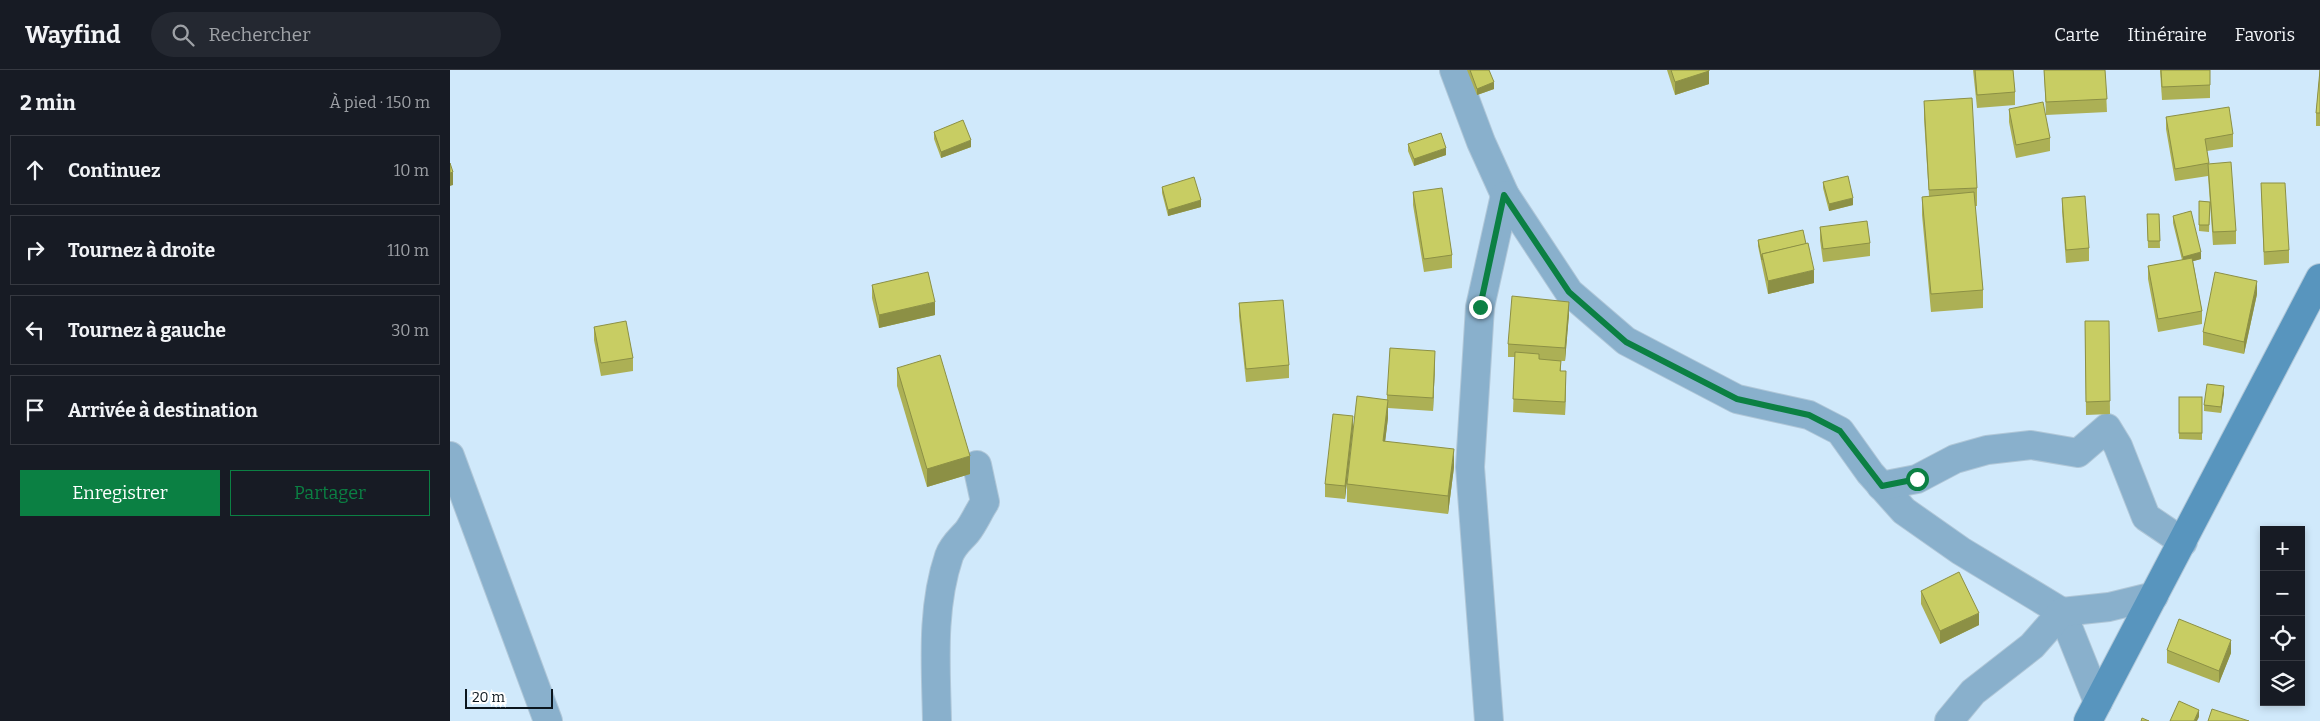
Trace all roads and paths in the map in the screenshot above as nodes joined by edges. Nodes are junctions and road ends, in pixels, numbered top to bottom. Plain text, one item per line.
1 (1454, 70) edge
2 (1504, 195) junction
3 (2320, 278) edge
4 (450, 456) edge
5 (977, 465) dead end
6 (1882, 486) junction
7 (2182, 542) junction
8 (2154, 596) junction
9 (2062, 612) junction
10 (2093, 712) edge
11 (548, 721) edge
12 (938, 721) edge
13 (1488, 721) edge
14 (1949, 721) edge

1 - 2 street
2 - 6 street
2 - 13 street
3 - 7 main road
4 - 11 street
5 - 12 street
6 - 7 street
6 - 9 street
7 - 8 main road
8 - 9 street
8 - 10 main road
9 - 10 street
9 - 14 street

